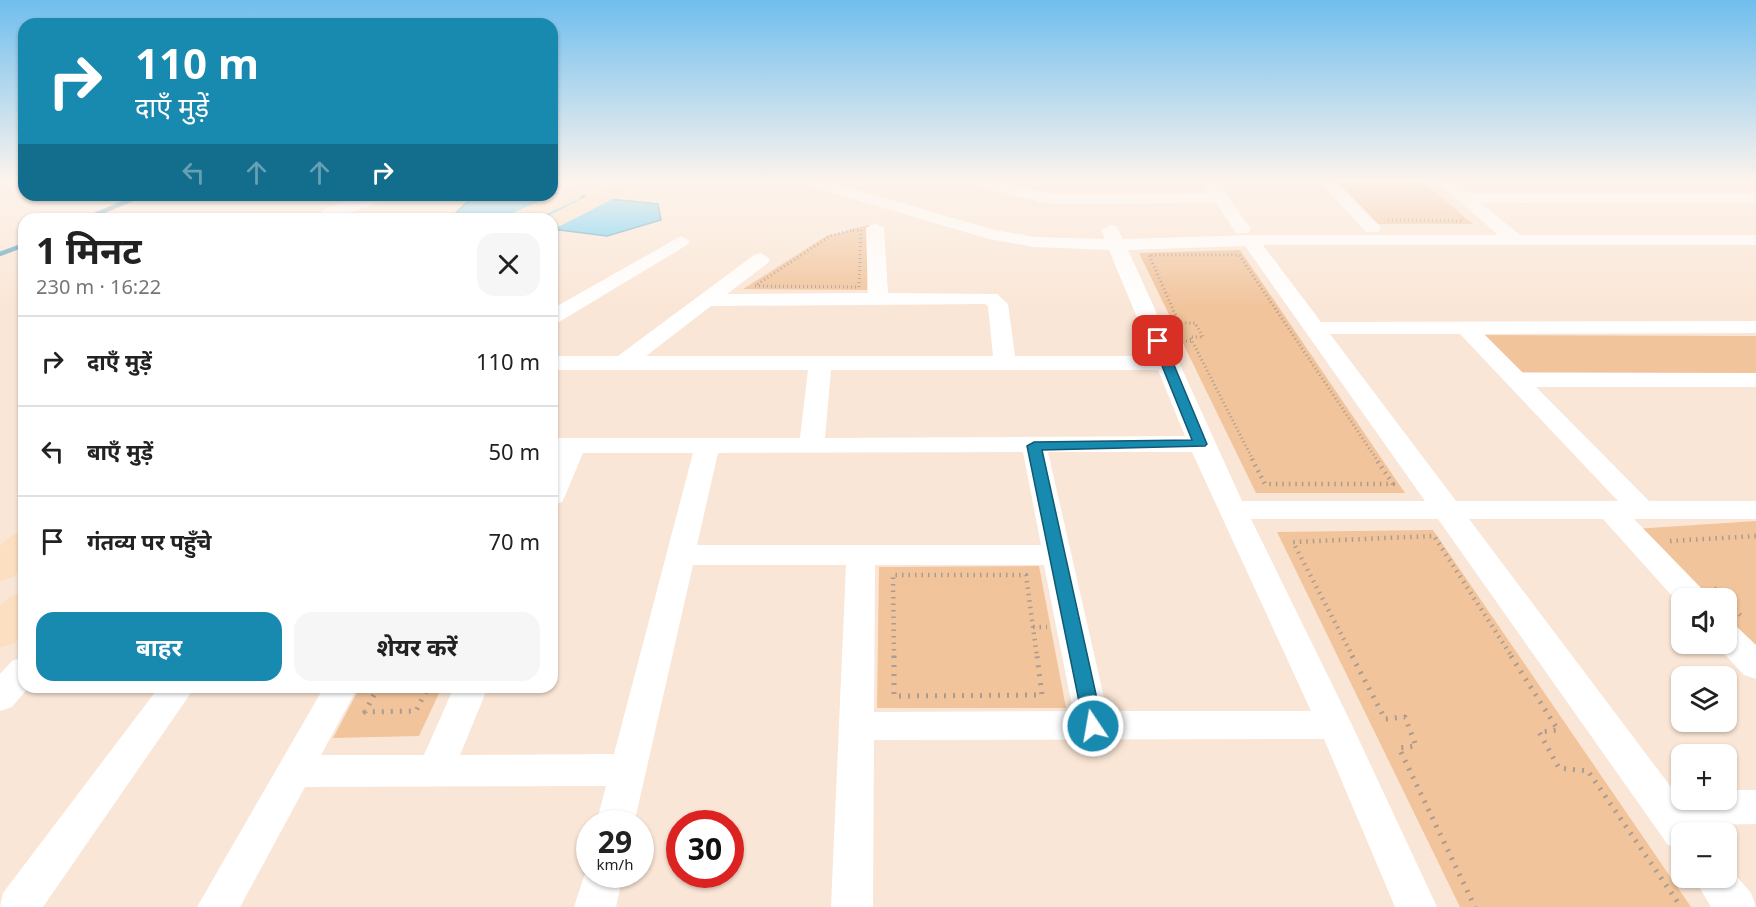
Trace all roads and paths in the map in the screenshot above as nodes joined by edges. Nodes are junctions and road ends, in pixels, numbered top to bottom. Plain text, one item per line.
1 (954, 222) edge
2 (1004, 222) edge
3 (1238, 222) edge
4 (1412, 222) edge
5 (1494, 222) edge
6 (1375, 224) junction
7 (875, 228) dead end
8 (1756, 228) edge
9 (1502, 229) junction
10 (1246, 234) junction
11 (1113, 237) junction
12 (1756, 240) edge
13 (681, 241) dead end
14 (1517, 241) junction
15 (761, 259) dead end
16 (755, 286) joint
17 (878, 298) junction
18 (706, 300) junction
19 (558, 314) edge
20 (1756, 327) edge
21 (1314, 328) junction
22 (1466, 328) junction
23 (558, 363) edge
24 (623, 363) junction
25 (820, 363) junction
26 (1005, 363) junction
27 (1168, 363) junction
28 (1517, 380) junction
29 (1756, 380) edge
30 (1201, 444) junction
31 (562, 446) edge
32 (706, 446) junction
33 (812, 446) junction
34 (1034, 446) junction
35 (558, 466) edge
36 (1265, 484) joint
37 (1234, 510) junction
38 (1447, 510) junction
39 (1610, 510) junction
40 (1642, 510) junction
41 (1756, 510) edge
42 (1756, 536) edge
43 (1677, 548) dead end
44 (18, 551) edge
45 (680, 555) junction
46 (861, 555) junction
47 (1057, 555) junction
48 (0, 568) edge
49 (1699, 588) edge
50 (18, 612) edge
51 (0, 632) edge
52 (1737, 646) edge
53 (1756, 666) edge
54 (18, 677) edge
55 (174, 693) edge
56 (338, 693) edge
57 (375, 693) edge
58 (425, 693) edge
59 (468, 693) edge
60 (894, 696) joint
61 (0, 697) edge
62 (856, 726) junction
63 (1093, 726) junction
64 (1335, 726) junction
65 (628, 770) junction
66 (295, 771) junction
67 (435, 771) junction
68 (1756, 807) edge
69 (618, 810) edge
70 (1673, 820) edge
71 (600, 888) edge
72 (1722, 888) edge
73 (18, 907) edge
74 (218, 907) edge
75 (595, 907) edge
76 (852, 907) edge
77 (1416, 907) edge
78 (1475, 907) edge
79 (1681, 907) edge
80 (1736, 907) edge

1 - 11 street
2 - 11 street
3 - 10 street
4 - 6 path
5 - 9 street
6 - 9 street
6 - 10 street
7 - 17 street
8 - 9 street
9 - 14 street
10 - 11 street
10 - 14 street
10 - 21 street
11 - 27 street
12 - 14 street
13 - 19 street
15 - 18 street
16 - 16 path
17 - 18 street
17 - 26 street
18 - 24 street
20 - 22 street
21 - 22 street
21 - 38 street
22 - 28 street
23 - 24 street
24 - 25 street
25 - 26 street
25 - 33 street
26 - 27 street
27 - 30 street
28 - 29 street
28 - 40 street
30 - 34 street
30 - 37 street
31 - 32 street
31 - 35 street
32 - 33 street
32 - 45 street
33 - 34 street
34 - 47 street
36 - 36 path
37 - 38 street
37 - 64 street
38 - 39 street
38 - 70 street
39 - 40 street
39 - 49 street
40 - 41 street
42 - 43 path
44 - 48 street
45 - 46 street
45 - 65 street
46 - 47 street
46 - 62 street
47 - 63 street
50 - 51 street
52 - 53 street
54 - 61 street
55 - 73 street
56 - 66 street
57 - 58 path
59 - 67 street
60 - 60 path
62 - 63 street
62 - 76 street
63 - 64 street
64 - 77 street
65 - 67 street
65 - 69 street
66 - 67 street
66 - 74 street
68 - 70 street
71 - 75 street
72 - 80 street
78 - 79 path

